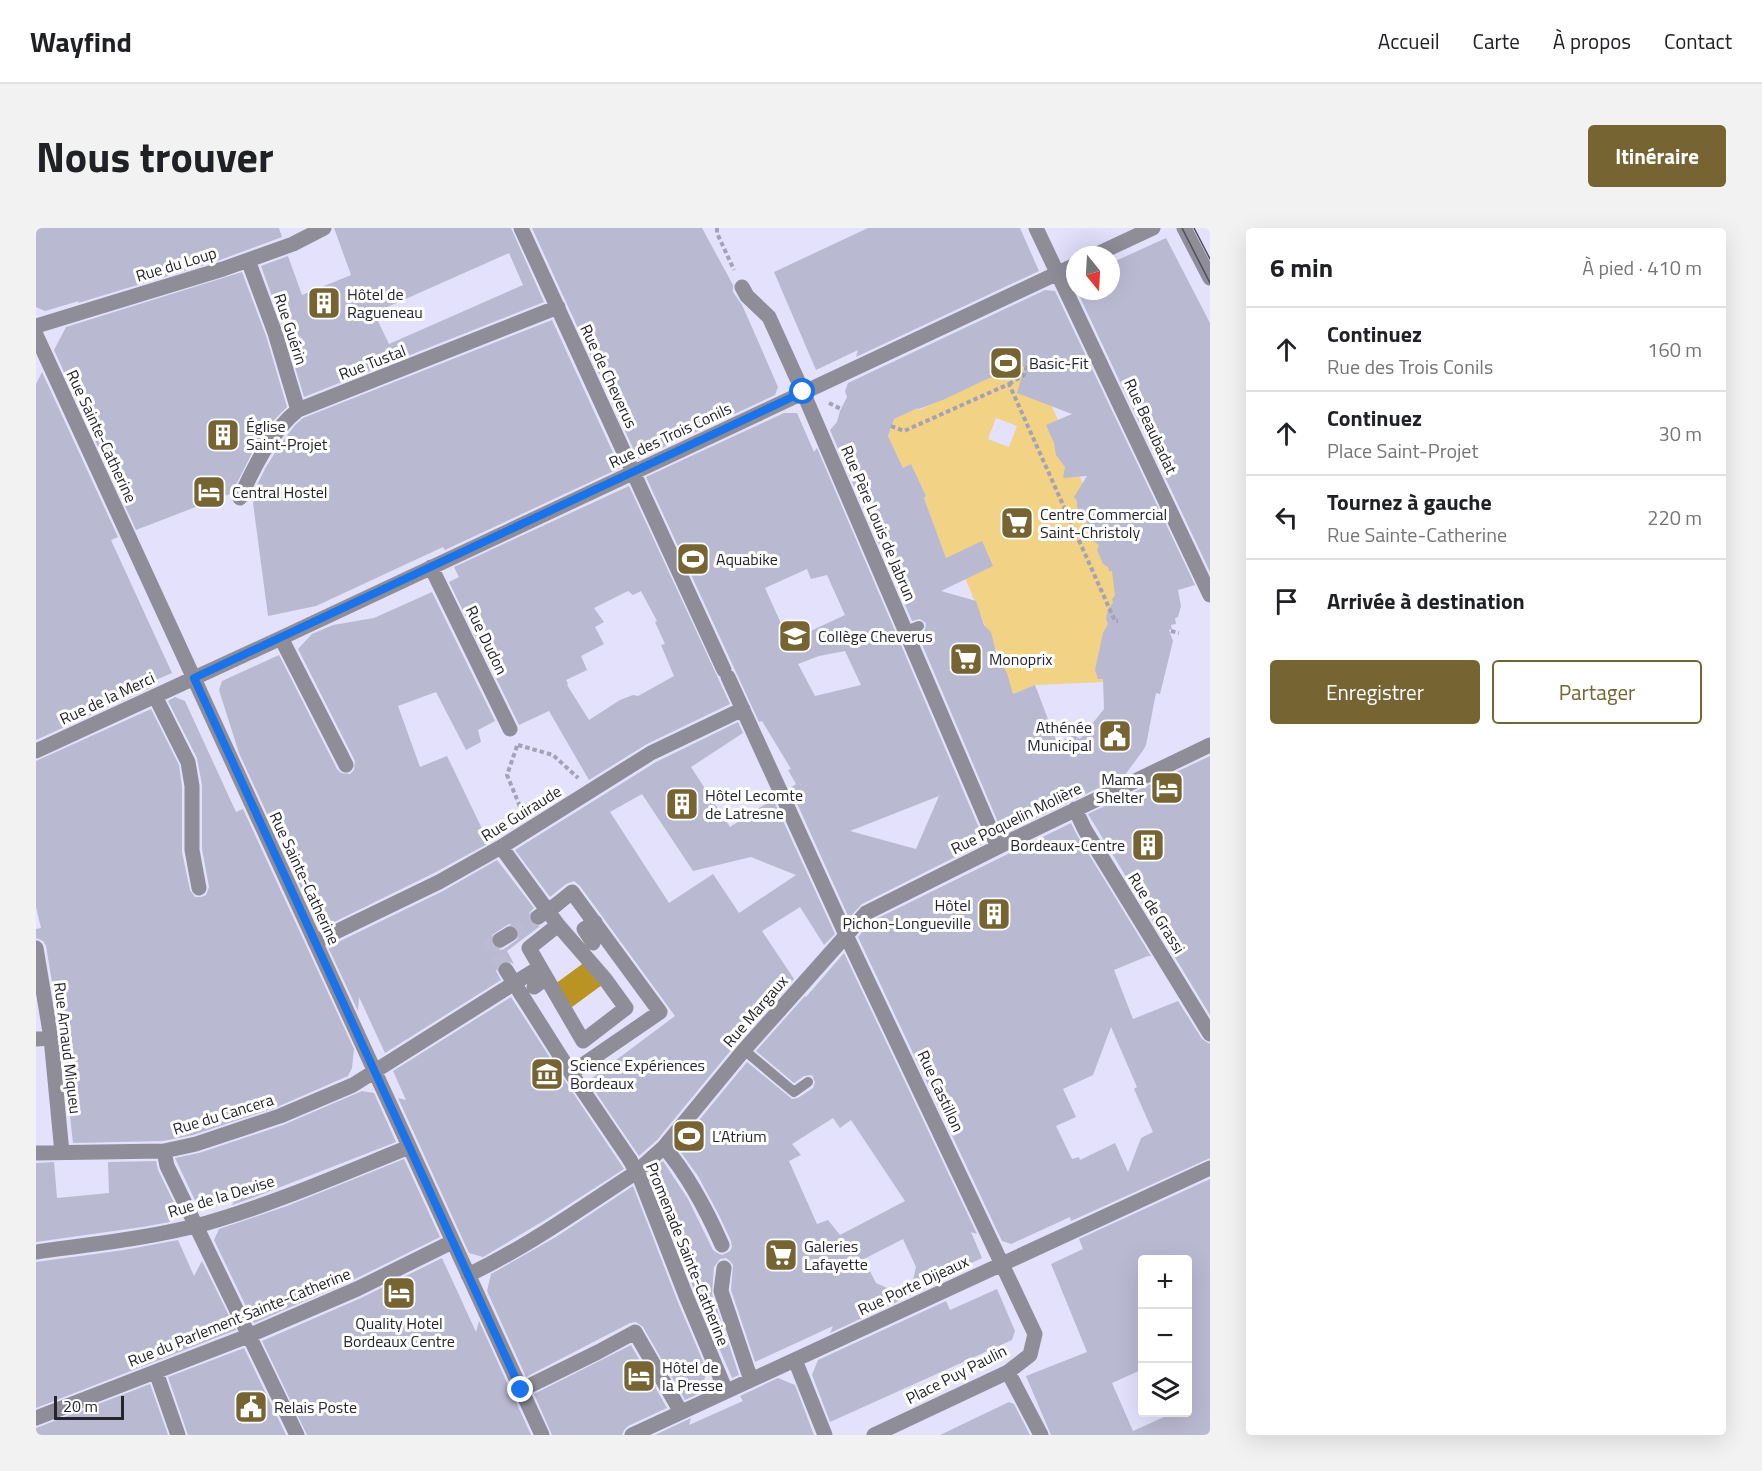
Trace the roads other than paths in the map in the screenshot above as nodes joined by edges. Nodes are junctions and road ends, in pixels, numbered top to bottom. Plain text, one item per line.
1 (324, 228) edge
2 (521, 228) edge
3 (1036, 228) edge
4 (1153, 228) edge
5 (1184, 228) edge
6 (1114, 246) edge
7 (248, 260) junction
8 (1066, 269) edge
9 (1058, 272) junction
10 (1210, 278) edge
11 (742, 287) road end
12 (558, 308) junction
13 (36, 326) edge
14 (36, 335) edge
15 (803, 392) junction
16 (298, 410) junction
17 (633, 472) junction
18 (240, 498) dead end
19 (431, 567) junction
20 (1210, 595) edge
21 (281, 638) junction
22 (194, 678) junction
23 (155, 696) junction
24 (743, 710) junction
25 (510, 729) dead end
26 (1210, 745) edge
27 (36, 751) edge
28 (346, 765) dead end
29 (1075, 809) junction
30 (501, 847) junction
31 (998, 847) junction
32 (199, 888) dead end
33 (538, 917) tunnel mouth
34 (595, 922) junction
35 (558, 925) junction
36 (846, 935) junction
37 (315, 942) junction
38 (593, 943) dead end
39 (36, 948) edge
40 (506, 970) tunnel mouth
41 (535, 982) junction
42 (554, 1018) dead end
43 (1210, 1034) edge
44 (548, 1035) junction
45 (44, 1039) edge
46 (744, 1050) junction
47 (375, 1072) junction
48 (571, 1073) junction
49 (808, 1082) dead end
50 (409, 1147) junction
51 (164, 1151) junction
52 (62, 1153) junction
53 (36, 1154) edge
54 (643, 1164) junction
55 (1210, 1168) edge
56 (195, 1226) junction
57 (452, 1242) junction
58 (722, 1245) dead end
59 (36, 1252) edge
60 (1002, 1264) junction
61 (724, 1268) dead end
62 (468, 1275) junction
63 (248, 1336) junction
64 (795, 1360) junction
65 (156, 1372) junction
66 (1008, 1372) junction
67 (751, 1380) junction
68 (521, 1390) junction
69 (726, 1391) junction
70 (681, 1412) junction
71 (36, 1418) edge
72 (178, 1435) edge
73 (297, 1435) edge
74 (542, 1435) edge
75 (632, 1435) edge
76 (825, 1435) edge
77 (874, 1435) edge
78 (1041, 1435) edge

1 - 7 street, Rue du Loup
2 - 12 street, Rue de Cheverus
3 - 9 street, Rue Beaubadat
4 - 6 street
5 - 10 street
7 - 13 street, Rue du Loup
7 - 16 street, Rue Guérin
8 - 9 street, Rue des Trois Conils
9 - 15 street, Rue des Trois Conils
9 - 20 street, Rue Beaubadat
11 - 15 street, Rue Père Louis de Jabrun
12 - 16 street, Rue Tustal
12 - 17 street, Rue de Cheverus
14 - 22 street, Rue Sainte-Catherine
15 - 17 street, Rue des Trois Conils
15 - 31 street, Rue Père Louis de Jabrun
16 - 18 street, Rue Tustal
17 - 19 street, Rue des Trois Conils
17 - 24 street, Rue de Cheverus
19 - 21 street, Rue des Trois Conils
19 - 25 street, Rue Dudon
21 - 22 street, Rue de la Merci
21 - 28 street
22 - 23 street, Rue de la Merci
22 - 37 street, Rue Sainte-Catherine
23 - 27 street, Rue de la Merci
23 - 32 street
24 - 30 street, Rue Guiraude
24 - 36 street, Rue de Cheverus
26 - 29 street, Rue Poquelin Molière
29 - 31 street, Rue Poquelin Molière
29 - 43 street, Rue de Grassi
30 - 35 street, Promenade Sainte-Catherine
30 - 37 street, Rue Guiraude
31 - 36 street, Rue Poquelin Molière
33 - 34 street, bridge
34 - 38 street
34 - 48 street
35 - 41 street, Promenade Sainte-Catherine
35 - 41 street, Promenade Sainte-Catherine
36 - 46 street, Rue Margaux
36 - 60 street, Rue Castillon
37 - 47 street, Rue Sainte-Catherine
39 - 45 street, Rue Arnaud Miqueu
40 - 41 street, Promenade Sainte-Catherine, bridge
41 - 44 street, Promenade Sainte-Catherine
41 - 47 street, Rue du Cancera
42 - 44 street
44 - 48 street, Promenade Sainte-Catherine
45 - 52 street, Rue Arnaud Miqueu
46 - 49 lane
46 - 54 street, Rue Margaux
47 - 50 street, Rue Sainte-Catherine
47 - 51 street, Rue du Cancera
48 - 54 street, Promenade Sainte-Catherine
50 - 56 street, Rue de la Devise
50 - 57 street, Rue Sainte-Catherine
51 - 52 street, Rue du Cancera
51 - 56 street
52 - 53 street, Rue du Cancera
54 - 58 street
54 - 62 street, Rue Margaux
54 - 69 street, Promenade Sainte-Catherine
55 - 60 street, Rue Porte Dijeaux
56 - 59 street, Rue de la Devise
56 - 63 street
57 - 62 street, Rue Sainte-Catherine
57 - 63 street, Rue du Parlement Sainte-Catherine
60 - 64 street, Rue Porte Dijeaux
60 - 66 street, Place Puy Paulin
61 - 67 street
62 - 68 street, Rue Sainte-Catherine
63 - 65 street, Rue du Parlement Sainte-Catherine
63 - 73 street
64 - 67 street, Rue Porte Dijeaux
64 - 76 street
65 - 71 street, Rue du Parlement Sainte-Catherine
65 - 72 street
66 - 77 street, Place Puy Paulin
66 - 78 street
67 - 69 street, Rue Porte Dijeaux
68 - 70 street
68 - 74 street, Rue Sainte-Catherine
69 - 70 street, Rue Porte Dijeaux
70 - 75 street, Rue Porte Dijeaux

